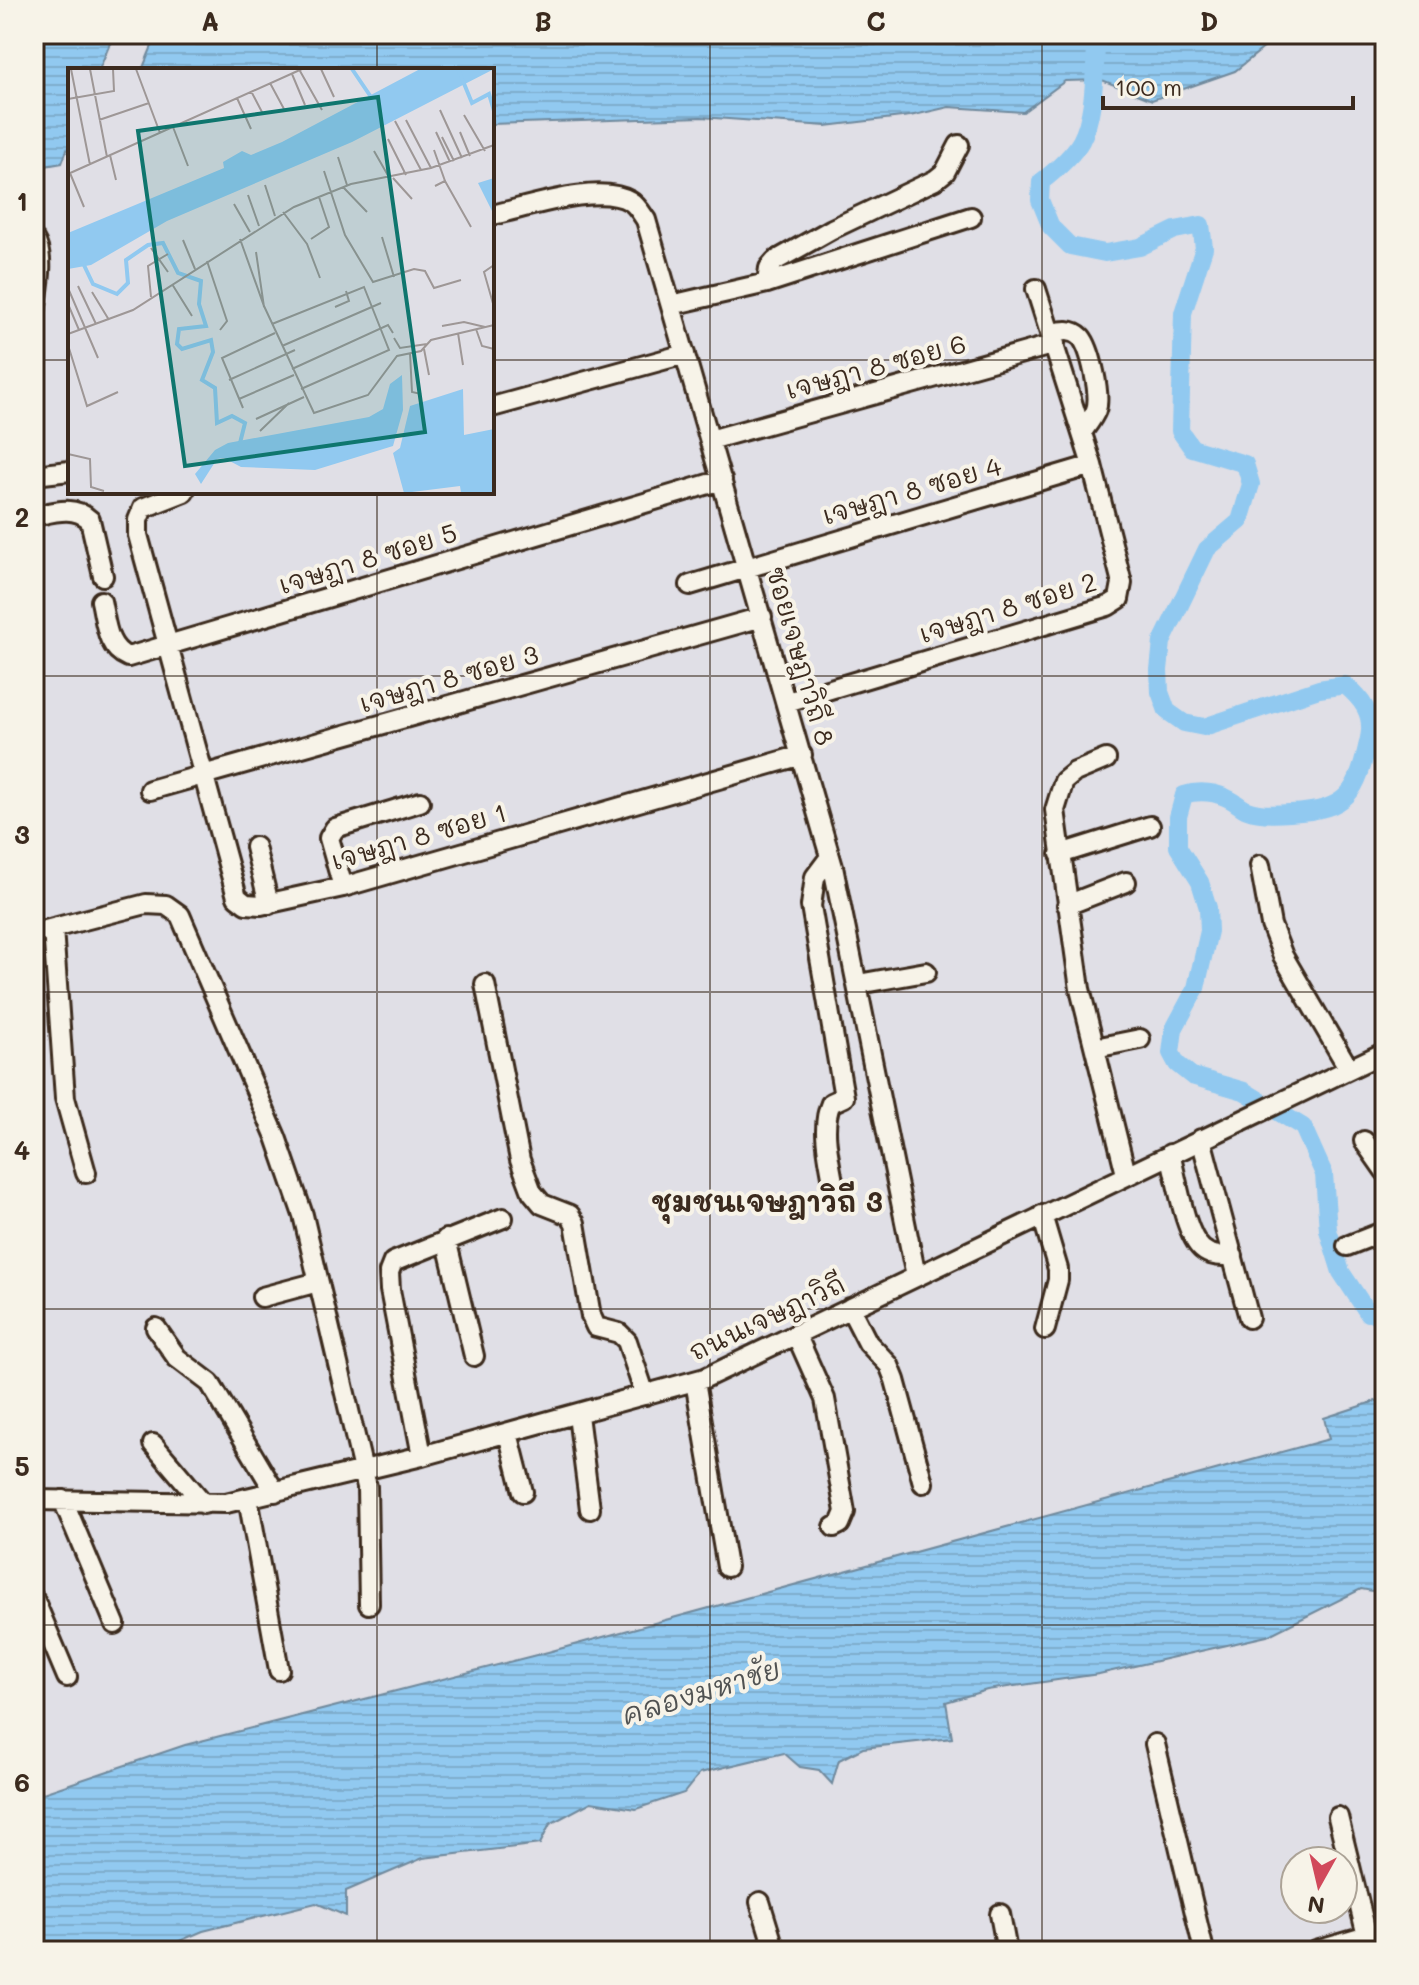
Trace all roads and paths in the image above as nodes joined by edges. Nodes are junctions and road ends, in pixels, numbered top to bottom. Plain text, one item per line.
1 (959, 145) dead end
2 (494, 215) edge
3 (971, 217) dead end
4 (832, 229) junction
5 (34, 239) edge
6 (844, 258) junction
7 (767, 283) junction
8 (1036, 289) dead end
9 (671, 305) junction
10 (34, 320) edge
11 (1053, 339) junction
12 (685, 354) junction
13 (494, 406) edge
14 (1082, 432) junction
15 (710, 440) junction
16 (1092, 465) junction
17 (68, 471) edge
18 (34, 475) edge
19 (722, 480) junction
20 (179, 494) edge
21 (34, 516) edge
22 (747, 567) junction
23 (103, 576) dead end
24 (690, 585) dead end
25 (101, 601) dead end
26 (762, 617) junction
27 (167, 646) junction
28 (787, 702) junction
29 (802, 755) junction
30 (1106, 759) dead end
31 (205, 775) junction
32 (150, 790) dead end
33 (420, 802) dead end
34 (1150, 826) dead end
35 (255, 847) dead end
36 (1060, 854) junction
37 (830, 857) junction
38 (1260, 865) dead end
39 (1126, 882) dead end
40 (343, 887) junction
41 (269, 904) junction
42 (1067, 905) junction
43 (53, 928) junction
44 (34, 933) edge
45 (926, 972) dead end
46 (485, 984) dead end
47 (858, 984) junction
48 (1140, 1039) dead end
49 (1095, 1048) junction
50 (1385, 1052) edge
51 (1349, 1069) junction
52 (1201, 1139) junction
53 (1364, 1141) dead end
54 (1170, 1154) junction
55 (1385, 1171) edge
56 (86, 1173) dead end
57 (1126, 1174) junction
58 (834, 1188) dead end
59 (1042, 1215) junction
60 (503, 1218) dead end
61 (1385, 1231) edge
62 (446, 1239) junction
63 (1347, 1246) dead end
64 (1233, 1256) junction
65 (916, 1276) junction
66 (318, 1282) junction
67 (262, 1297) dead end
68 (850, 1308) junction
69 (1249, 1318) dead end
70 (156, 1328) dead end
71 (1045, 1329) dead end
72 (796, 1334) junction
73 (474, 1356) dead end
74 (695, 1381) junction
75 (645, 1395) junction
76 (578, 1415) junction
77 (508, 1433) junction
78 (153, 1444) dead end
79 (422, 1456) junction
80 (363, 1469) junction
81 (923, 1483) dead end
82 (275, 1492) junction
83 (523, 1492) dead end
84 (35, 1497) edge
85 (248, 1498) junction
86 (63, 1500) junction
87 (204, 1504) junction
88 (590, 1509) dead end
89 (834, 1527) dead end
90 (727, 1567) dead end
91 (34, 1599) edge
92 (369, 1604) dead end
93 (115, 1624) dead end
94 (279, 1670) dead end
95 (67, 1677) dead end
96 (1155, 1744) dead end
97 (1338, 1817) dead end
98 (760, 1902) dead end
99 (1000, 1914) dead end
100 (1376, 1933) edge
101 (775, 1951) edge
102 (1007, 1951) edge
103 (1204, 1951) edge
104 (1316, 1951) edge

1 - 4 street
2 - 9 street, ซอยเจษฎาวิถี 8
3 - 6 street
4 - 6 street
4 - 7 street
5 - 10 street
6 - 7 street
7 - 9 street
8 - 11 street, เจษฎา 8 ซอย 2
9 - 12 street, ซอยเจษฎาวิถี 8
11 - 14 street, เจษฎา 8 ซอย 2
11 - 14 street
11 - 15 street, เจษฎา 8 ซอย 6
12 - 13 street
12 - 15 street, ซอยเจษฎาวิถี 8
14 - 16 street, เจษฎา 8 ซอย 2
15 - 19 street, ซอยเจษฎาวิถี 8
16 - 22 street, เจษฎา 8 ซอย 4
16 - 28 street, เจษฎา 8 ซอย 2
17 - 18 street
19 - 22 street, ซอยเจษฎาวิถี 8
19 - 27 street, เจษฎา 8 ซอย 5
20 - 27 street
21 - 23 street
22 - 24 street, เจษฎา 8 ซอย 4
22 - 26 street, ซอยเจษฎาวิถี 8
25 - 27 street, เจษฎา 8 ซอย 5
26 - 28 street, ซอยเจษฎาวิถี 8
26 - 31 street, เจษฎา 8 ซอย 3
27 - 31 street
28 - 29 street, ซอยเจษฎาวิถี 8
29 - 37 street, ซอยเจษฎาวิถี 8
29 - 40 street, เจษฎา 8 ซอย 1
30 - 36 street
31 - 32 street, เจษฎา 8 ซอย 3
31 - 41 street
33 - 40 street
34 - 36 street
35 - 41 street
36 - 42 street
37 - 47 street, ซอยเจษฎาวิถี 8
37 - 58 street
38 - 51 street
39 - 42 street
40 - 41 street, เจษฎา 8 ซอย 1
42 - 49 street
43 - 44 street
43 - 56 street
43 - 66 street
45 - 47 street
46 - 75 street
47 - 65 street, ซอยเจษฎาวิถี 8
48 - 49 street
49 - 57 street
50 - 51 street, ถนนเจษฎาวิถี
51 - 52 street, ถนนเจษฎาวิถี
52 - 54 street, ถนนเจษฎาวิถี
52 - 64 street
53 - 55 street
54 - 57 street, ถนนเจษฎาวิถี
54 - 64 street
57 - 59 street, ถนนเจษฎาวิถี
59 - 65 street, ถนนเจษฎาวิถี
59 - 71 street
60 - 62 street
61 - 63 street
62 - 73 street
62 - 79 street
64 - 69 street
65 - 68 street, ถนนเจษฎาวิถี
66 - 67 street
66 - 80 street
68 - 72 street, ถนนเจษฎาวิถี
68 - 81 street
70 - 82 street
72 - 74 street, ถนนเจษฎาวิถี
72 - 89 street
74 - 75 street, ถนนเจษฎาวิถี
74 - 90 street
75 - 76 street, ถนนเจษฎาวิถี
76 - 77 street, ถนนเจษฎาวิถี
76 - 88 street
77 - 79 street, ถนนเจษฎาวิถี
77 - 83 street
78 - 87 street
79 - 80 street, ถนนเจษฎาวิถี
80 - 82 street, ถนนเจษฎาวิถี
80 - 92 street
82 - 85 street, ถนนเจษฎาวิถี
84 - 86 street, ถนนเจษฎาวิถี
85 - 87 street, ถนนเจษฎาวิถี
85 - 94 street
86 - 87 street, ถนนเจษฎาวิถี
86 - 93 street
91 - 95 street
96 - 103 street
97 - 100 street
98 - 101 street
99 - 102 street
100 - 104 street

